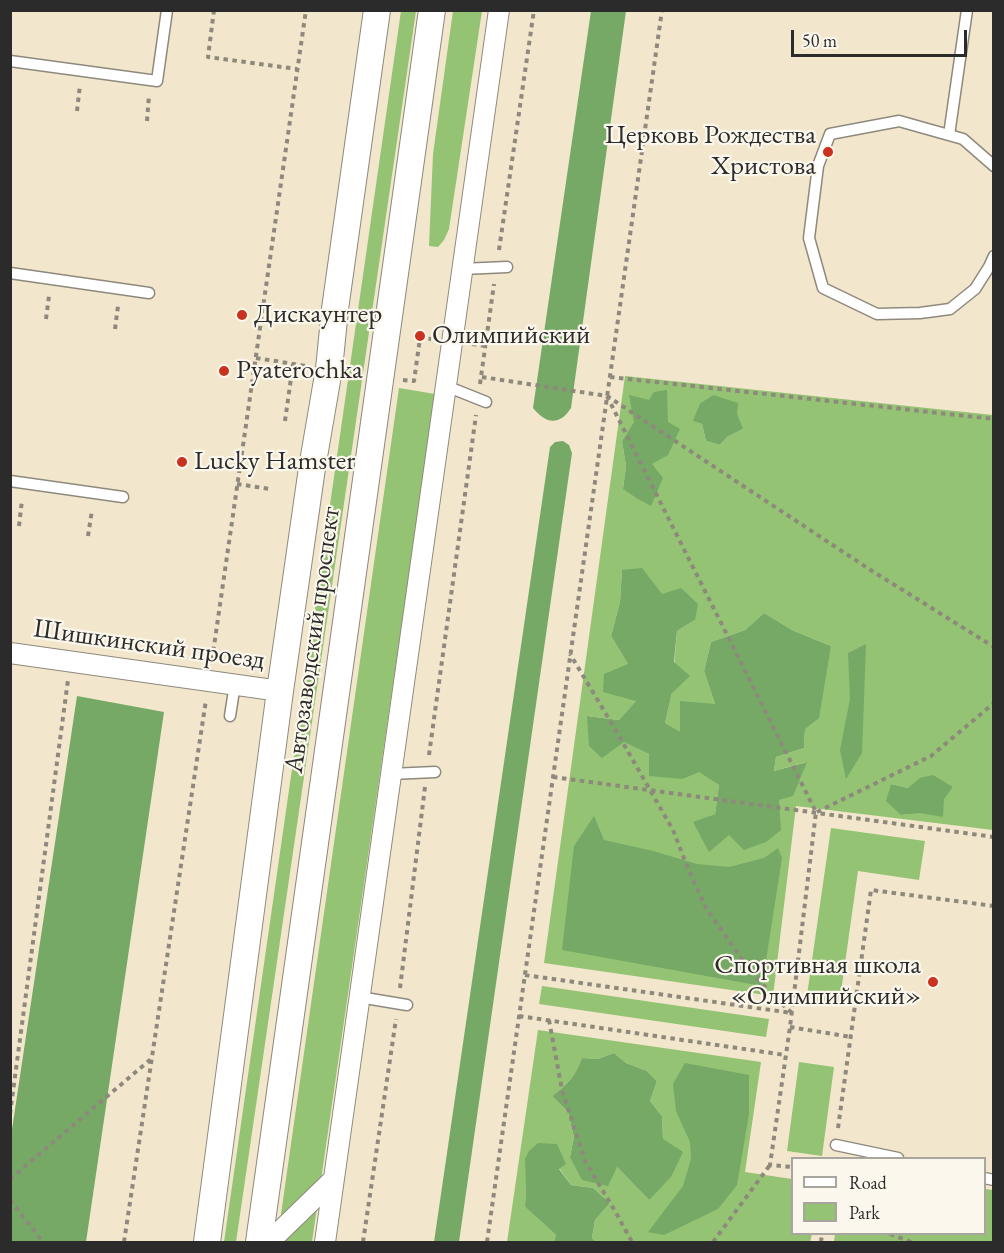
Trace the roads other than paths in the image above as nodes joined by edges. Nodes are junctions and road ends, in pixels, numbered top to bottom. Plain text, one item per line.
1 (166, 10) edge
2 (432, 10) edge
3 (499, 10) edge
4 (967, 10) edge
5 (377, 11) edge
6 (10, 61) edge
7 (949, 135) junction
8 (993, 166) edge
9 (992, 264) edge
10 (502, 267) road end
11 (462, 269) junction
12 (10, 273) edge
13 (149, 293) dead end
14 (446, 386) junction
15 (482, 400) road end
16 (10, 481) edge
17 (123, 497) dead end
18 (10, 653) edge
19 (225, 680) junction
20 (280, 691) junction
21 (230, 716) dead end
22 (431, 772) road end
23 (391, 774) junction
24 (359, 997) junction
25 (403, 1004) road end
26 (836, 1145) road end
27 (893, 1157) edge
28 (334, 1179) junction
29 (207, 1242) edge
30 (259, 1242) edge
31 (269, 1242) edge
32 (325, 1242) edge

1 - 6 lane
2 - 30 street, Автозаводский проспект
3 - 11 street
4 - 7 lane
5 - 20 street, Автозаводский проспект
7 - 8 lane
7 - 9 lane
10 - 11 lane
11 - 14 street
12 - 13 lane
14 - 15 lane
14 - 23 street
16 - 17 lane
18 - 19 street, Шишкинский проезд
19 - 20 street, Шишкинский проезд
19 - 21 lane
20 - 29 street, Автозаводский проспект
22 - 23 lane
23 - 24 street
24 - 25 lane
24 - 28 street
26 - 27 lane
28 - 31 street
28 - 32 street

